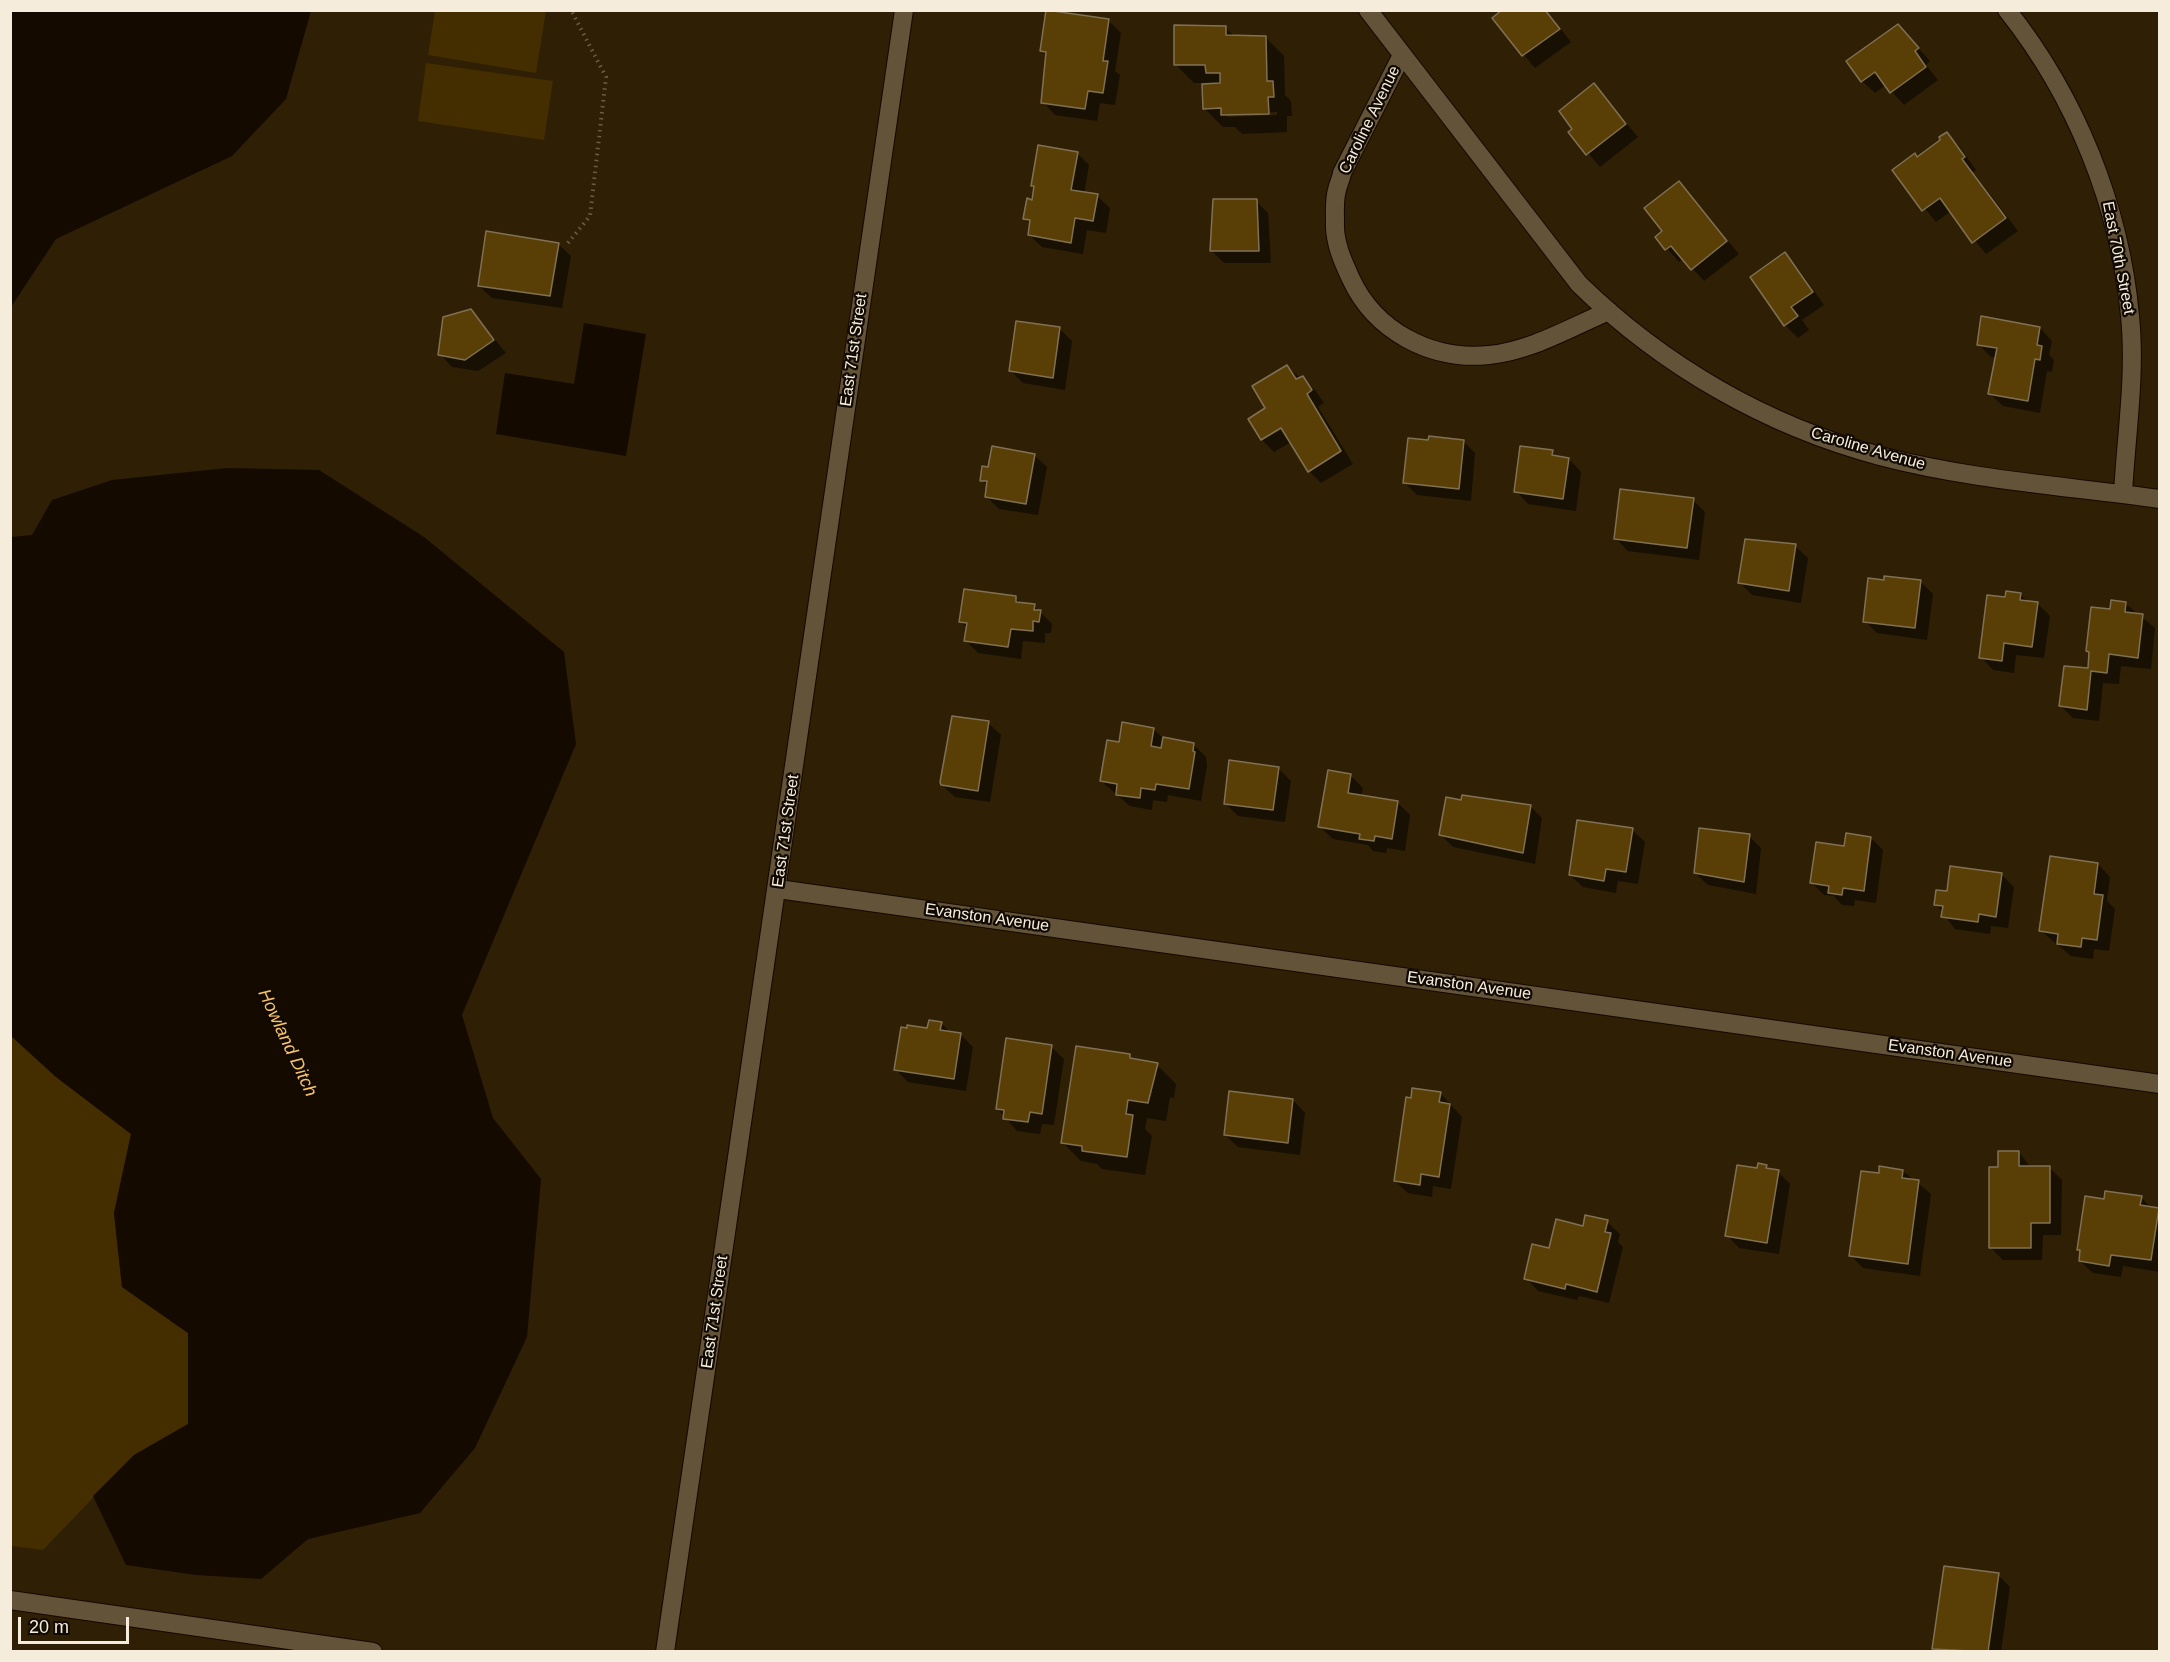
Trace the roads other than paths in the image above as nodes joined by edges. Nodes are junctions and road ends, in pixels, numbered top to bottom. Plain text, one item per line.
1 (904, 10) edge
2 (1368, 10) edge
3 (2007, 10) edge
4 (1402, 55) junction
5 (1609, 311) junction
6 (2123, 494) junction
7 (2160, 499) edge
8 (778, 889) junction
9 (2160, 1084) edge
10 (10, 1600) edge
11 (373, 1652) edge
12 (665, 1652) edge

1 - 8 street, East 71st Street
2 - 4 street, Caroline Avenue
3 - 6 street, East 70th Street
4 - 5 street, Caroline Avenue
4 - 5 street, Caroline Avenue
5 - 6 street, Caroline Avenue
6 - 7 street, Caroline Avenue
8 - 9 street, Evanston Avenue
8 - 12 street, East 71st Street
10 - 11 street

